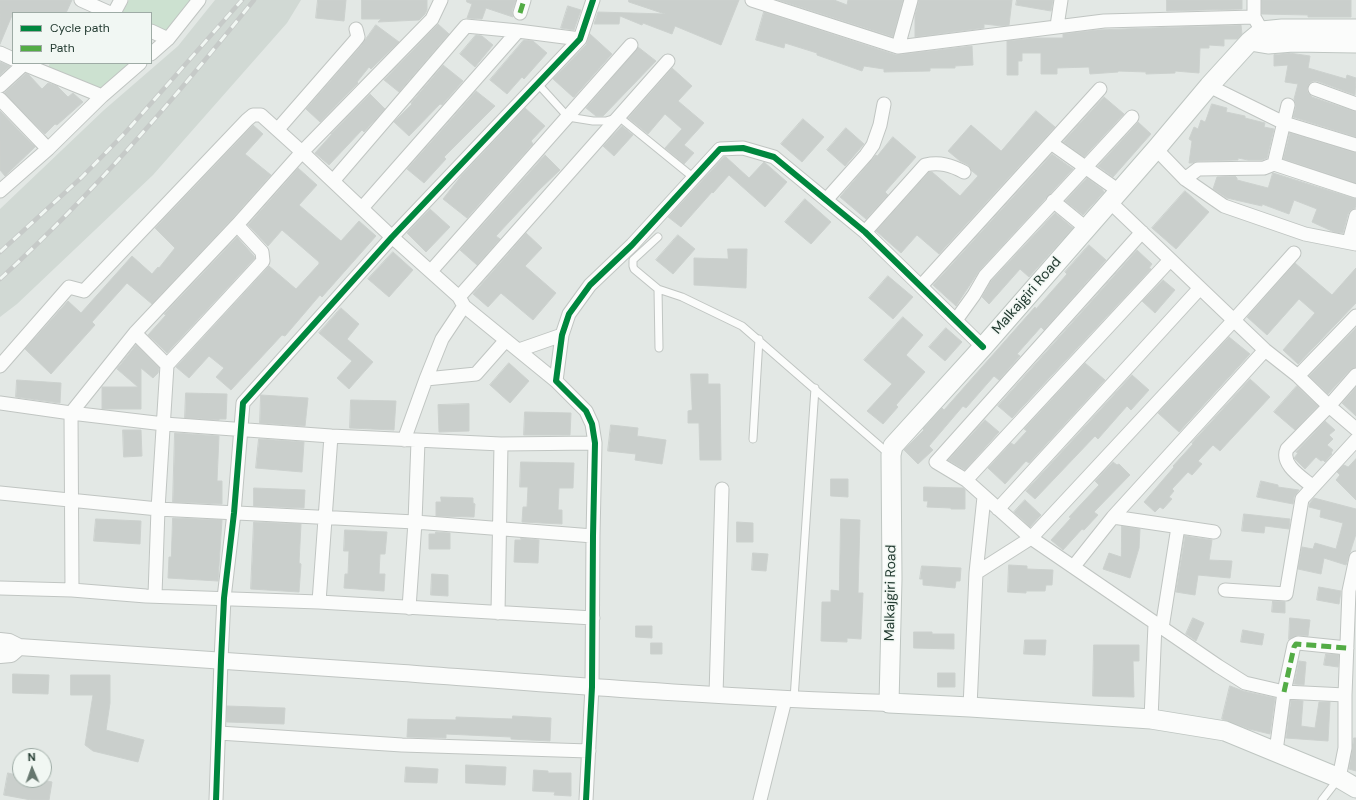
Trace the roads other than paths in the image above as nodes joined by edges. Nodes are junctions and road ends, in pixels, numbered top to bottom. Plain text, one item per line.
1 (81, 0) edge
2 (120, 0) edge
3 (199, 0) edge
4 (441, 0) edge
5 (524, 0) edge
6 (593, 0) edge
7 (752, 0) edge
8 (911, 0) edge
9 (1061, 0) edge
10 (1254, 0) edge
11 (108, 12) edge
12 (114, 12) edge
13 (520, 13) dead end
14 (1057, 26) junction
15 (1356, 28) edge
16 (356, 29) dead end
17 (152, 31) edge
18 (518, 31) junction
19 (1259, 33) junction
20 (168, 39) junction
21 (580, 40) junction
22 (1356, 43) edge
23 (631, 45) dead end
24 (898, 47) junction
25 (0, 53) edge
26 (152, 53) edge
27 (12, 59) edge
28 (668, 61) dead end
29 (17, 64) edge
30 (24, 64) edge
31 (139, 64) edge
32 (538, 84) junction
33 (0, 86) edge
34 (1209, 86) junction
35 (1100, 89) dead end
36 (1315, 89) dead end
37 (102, 96) junction
38 (0, 99) edge
39 (884, 104) dead end
40 (1356, 104) edge
41 (1288, 105) dead end
42 (568, 117) junction
43 (619, 117) junction
44 (1132, 117) dead end
45 (1284, 123) junction
46 (278, 129) junction
47 (1051, 144) junction
48 (1356, 145) edge
49 (48, 149) junction
50 (1156, 149) junction
51 (302, 152) junction
52 (1274, 164) junction
53 (1085, 167) junction
54 (964, 172) dead end
55 (694, 178) junction
56 (1185, 179) junction
57 (334, 181) junction
58 (0, 191) edge
59 (1356, 192) edge
60 (1114, 196) junction
61 (826, 200) junction
62 (1053, 201) junction
63 (362, 208) junction
64 (1356, 216) edge
65 (237, 225) junction
66 (1086, 228) junction
67 (865, 232) junction
68 (1142, 232) junction
69 (392, 237) junction
70 (658, 237) dead end
71 (1352, 243) edge
72 (1294, 253) dead end
73 (1170, 260) junction
74 (431, 271) junction
75 (921, 286) junction
76 (1200, 288) junction
77 (658, 289) junction
78 (462, 301) junction
79 (1356, 316) edge
80 (956, 320) junction
81 (1234, 320) junction
82 (135, 333) junction
83 (562, 335) junction
84 (759, 339) junction
85 (506, 340) junction
86 (983, 347) junction
87 (659, 348) dead end
88 (519, 350) junction
89 (1265, 350) junction
90 (167, 365) junction
91 (0, 366) edge
92 (1356, 375) edge
93 (1298, 376) junction
94 (426, 379) junction
95 (556, 380) junction
96 (815, 388) junction
97 (0, 403) edge
98 (1329, 406) junction
99 (71, 413) junction
100 (164, 424) junction
101 (240, 429) junction
102 (1356, 429) edge
103 (331, 436) junction
104 (753, 439) dead end
105 (404, 440) junction
106 (418, 440) junction
107 (1356, 440) edge
108 (595, 443) junction
109 (501, 444) junction
110 (891, 455) junction
111 (966, 480) junction
112 (1313, 487) junction
113 (722, 489) dead end
114 (0, 493) edge
115 (984, 497) junction
116 (71, 501) junction
117 (158, 509) junction
118 (998, 509) junction
119 (234, 513) junction
120 (1113, 517) junction
121 (325, 518) junction
122 (415, 522) junction
123 (1178, 527) junction
124 (500, 529) junction
125 (1214, 532) dead end
126 (593, 536) junction
127 (1031, 538) junction
128 (1356, 558) edge
129 (1074, 566) junction
130 (976, 574) junction
131 (0, 588) edge
132 (72, 590) junction
133 (1225, 590) dead end
134 (155, 596) junction
135 (224, 598) junction
136 (319, 602) junction
137 (409, 608) junction
138 (498, 613) junction
139 (593, 618) junction
140 (1158, 626) junction
141 (0, 641) edge
142 (19, 647) junction
143 (1347, 648) junction
144 (0, 655) edge
145 (220, 660) junction
146 (592, 687) junction
147 (1284, 692) junction
148 (716, 695) junction
149 (1345, 696) junction
150 (789, 700) junction
151 (889, 703) junction
152 (970, 707) junction
153 (1151, 719) junction
154 (219, 733) junction
155 (1351, 749) edge
156 (589, 751) junction
157 (1276, 751) junction
158 (1339, 778) junction
159 (1356, 788) edge
160 (216, 800) edge
161 (586, 800) edge
162 (760, 800) edge
163 (1322, 800) edge

1 - 11 street
2 - 12 street
3 - 20 street
4 - 51 street
5 - 13 street
6 - 21 street
7 - 24 street
8 - 24 street
9 - 14 street
10 - 19 street
14 - 19 street
14 - 24 street
15 - 19 main road
16 - 46 street
17 - 20 street
18 - 21 street
18 - 57 street
18 - 63 street
19 - 22 main road
19 - 34 main road, Malkajgiri Road
20 - 26 street
21 - 32 street
23 - 42 street
25 - 27 street
28 - 43 street
29 - 33 street
30 - 37 street
31 - 37 street
32 - 42 lane
32 - 69 street
34 - 45 street
34 - 50 main road, Malkajgiri Road
35 - 47 street
36 - 40 street
37 - 49 street
38 - 49 street
39 - 61 street
41 - 45 street
42 - 43 lane
42 - 74 street
43 - 55 lane
43 - 78 street
44 - 53 street
45 - 48 street
45 - 52 street
46 - 51 street
46 - 91 street
47 - 53 street
47 - 75 street
49 - 58 street
50 - 56 street
50 - 60 main road, Malkajgiri Road
51 - 57 street
51 - 65 street
52 - 56 street
52 - 59 street
53 - 60 street
53 - 62 street
54 - 67 street
55 - 61 street
55 - 83 street
56 - 71 street
57 - 63 street
60 - 66 main road, Malkajgiri Road
60 - 68 street
61 - 67 street
62 - 66 street
62 - 80 street
63 - 69 street
64 - 71 street
65 - 82 street
65 - 90 street
66 - 86 main road, Malkajgiri Road
67 - 75 street
68 - 73 street
68 - 111 street
69 - 74 street
69 - 101 street
70 - 77 lane
72 - 81 street
73 - 76 street
73 - 111 street
74 - 78 street
75 - 80 street
76 - 81 street
76 - 118 street
77 - 84 lane
77 - 87 lane
78 - 85 street
78 - 94 street
79 - 93 street
80 - 86 street
81 - 89 street
81 - 127 street
82 - 90 street
82 - 99 street
83 - 88 street
83 - 95 street
84 - 96 lane
84 - 104 lane
85 - 88 street
85 - 94 street
86 - 110 main road, Malkajgiri Road
88 - 95 street
89 - 93 street
89 - 120 street
90 - 100 street
92 - 98 street
93 - 98 street
94 - 105 street
95 - 108 street
96 - 110 lane
96 - 150 lane
97 - 99 street
98 - 102 street
98 - 112 street
99 - 100 street
99 - 116 street
100 - 101 street
100 - 117 street
101 - 103 street
101 - 119 street
103 - 105 street
103 - 121 street
105 - 106 street
106 - 109 street
106 - 122 street
107 - 112 street
108 - 109 street
108 - 126 street
109 - 124 street
110 - 151 main road, Malkajgiri Road
111 - 115 street
112 - 133 street
113 - 148 street
114 - 116 street
115 - 118 street
115 - 130 street
116 - 117 street
116 - 132 street
117 - 119 street
117 - 134 street
118 - 127 street
119 - 121 street
119 - 135 street
120 - 123 street
120 - 129 street
121 - 122 street
121 - 136 street
122 - 124 street
122 - 137 street
123 - 125 street
123 - 140 street
124 - 126 street
124 - 138 street
126 - 139 street
127 - 129 street
127 - 130 street
128 - 143 street
129 - 140 street
130 - 152 street
131 - 132 street
132 - 134 street
134 - 135 street
135 - 136 street
135 - 145 street
136 - 137 street
137 - 138 street
138 - 139 street
139 - 146 street
140 - 147 street
140 - 153 street
141 - 142 street
142 - 144 street
142 - 145 street
143 - 147 street
143 - 149 street
145 - 146 street
145 - 154 street
146 - 148 street
146 - 156 street
147 - 149 street
147 - 157 street
148 - 150 street
149 - 155 street
150 - 151 street
150 - 162 street
151 - 152 main road
152 - 153 main road
153 - 157 main road
154 - 156 street
154 - 160 street
155 - 158 street
156 - 161 street
157 - 158 main road
158 - 159 main road
158 - 163 lane

